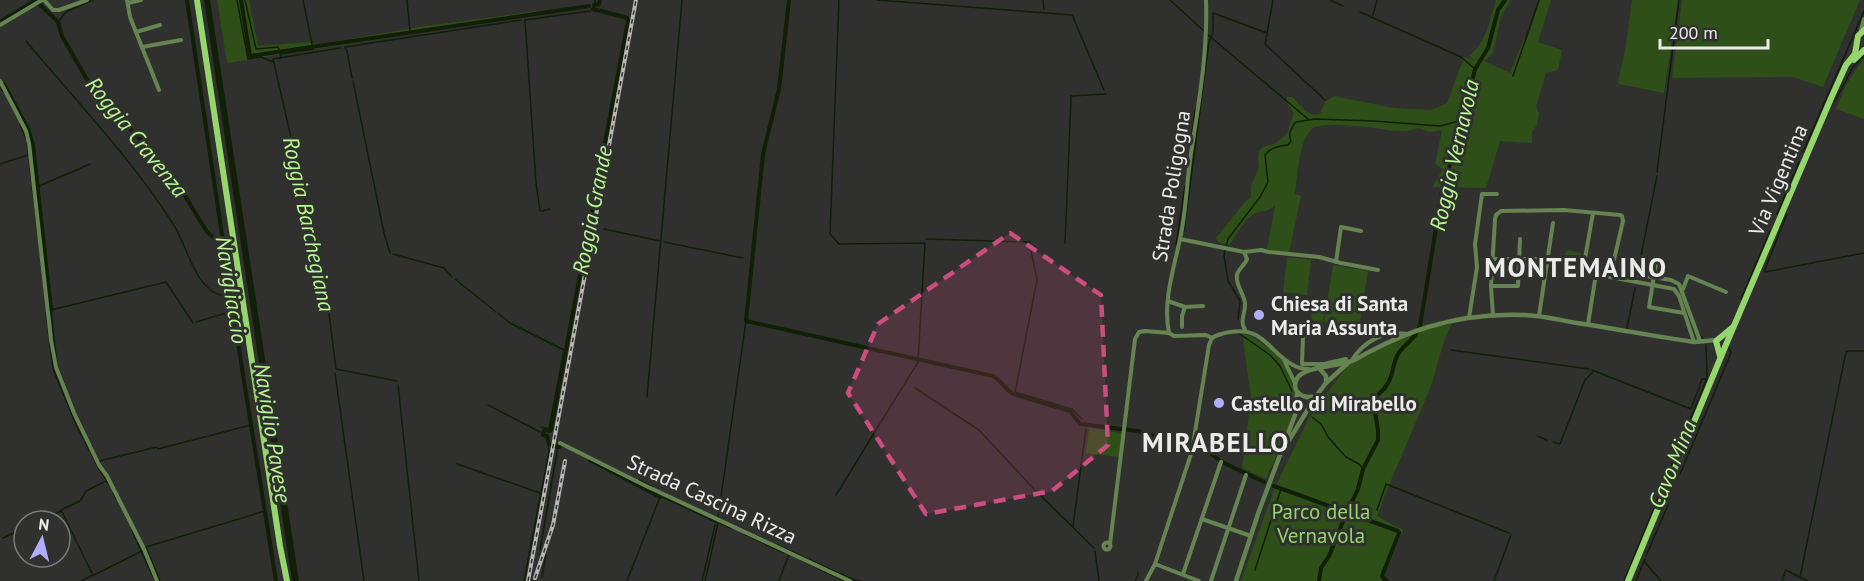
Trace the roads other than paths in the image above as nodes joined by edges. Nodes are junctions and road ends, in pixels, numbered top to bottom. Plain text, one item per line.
1 (43, 0) edge
2 (87, 0) edge
3 (141, 0) edge
4 (197, 0) edge
5 (1206, 0) edge
6 (127, 2) edge
7 (1864, 19) edge
8 (0, 25) edge
9 (159, 25) dead end
10 (136, 32) junction
11 (1860, 34) edge
12 (181, 40) dead end
13 (142, 47) junction
14 (1864, 48) edge
15 (1843, 72) junction
16 (0, 81) edge
17 (159, 90) dead end
18 (1497, 194) dead end
19 (1593, 213) junction
20 (1553, 223) dead end
21 (1361, 231) dead end
22 (1180, 239) junction
23 (1520, 239) dead end
24 (1253, 250) junction
25 (1244, 252) junction
26 (1657, 257) dead end
27 (1247, 259) junction
28 (1493, 259) junction
29 (1519, 259) junction
30 (1548, 259) junction
31 (1335, 262) junction
32 (1586, 269) junction
33 (1378, 270) dead end
34 (1611, 271) junction
35 (1596, 274) junction
36 (1631, 274) junction
37 (1610, 277) junction
38 (1653, 277) junction
39 (1630, 280) junction
40 (1652, 285) junction
41 (1491, 286) junction
42 (1683, 290) junction
43 (1726, 292) dead end
44 (1168, 301) junction
45 (1203, 306) dead end
46 (1185, 307) junction
47 (1684, 313) junction
48 (1493, 316) junction
49 (1539, 316) junction
50 (1469, 318) junction
51 (1588, 324) junction
52 (1735, 325) junction
53 (1182, 327) dead end
54 (1245, 330) junction
55 (1169, 333) junction
56 (1408, 334) junction
57 (1303, 336) dead end
58 (1212, 338) junction
59 (1699, 342) junction
60 (1718, 342) junction
61 (1726, 345) junction
62 (1721, 358) junction
63 (1284, 359) junction
64 (1349, 361) junction
65 (1314, 368) junction
66 (1296, 383) junction
67 (1326, 383) junction
68 (1296, 391) junction
69 (1316, 396) junction
70 (561, 443) dead end
71 (1221, 462) dead end
72 (1276, 466) junction
73 (1246, 476) dead end
74 (1202, 519) junction
75 (1228, 528) junction
76 (1251, 536) junction
77 (1110, 544) dead end
78 (1155, 564) junction
79 (1184, 575) junction
80 (157, 581) edge
81 (287, 581) edge
82 (850, 581) edge
83 (1146, 581) edge
84 (1182, 581) edge
85 (1199, 581) edge
86 (1210, 581) edge
87 (1236, 581) edge
88 (1628, 581) edge

1 - 2 street
1 - 8 street
3 - 6 street
4 - 81 main road
5 - 22 street, Strada Poligogna
6 - 10 street
7 - 11 street
9 - 10 street
10 - 13 street
11 - 14 main road
11 - 15 main road, Via Vigentina
12 - 13 street
13 - 17 street
14 - 15 main road
15 - 52 main road, Via Vigentina
16 - 80 street
18 - 50 street
19 - 28 street
19 - 32 street
19 - 34 street
20 - 30 street
21 - 31 street
22 - 25 street
22 - 44 street, Strada Poligogna
23 - 29 street
24 - 25 street
24 - 27 street
24 - 31 street
25 - 27 street
26 - 38 street
27 - 54 street
28 - 29 street
28 - 41 street
29 - 30 street
29 - 41 street
30 - 49 street
31 - 33 street
32 - 34 street
32 - 35 street
34 - 36 street
34 - 37 street
35 - 37 street
35 - 51 street
36 - 38 street
36 - 39 street
37 - 39 street
38 - 40 street
38 - 42 street
39 - 40 street
40 - 47 street
40 - 47 street
41 - 48 street
42 - 43 street
42 - 59 street
44 - 46 street
44 - 55 street, Strada Poligogna
45 - 46 street
46 - 53 street
47 - 59 street
48 - 49 street
48 - 50 street
49 - 51 street
50 - 56 street
51 - 59 street
52 - 60 main road
52 - 61 main road, Via Vigentina
54 - 58 street
54 - 63 street
55 - 58 street
55 - 77 street
56 - 64 street
56 - 64 street
57 - 65 street
58 - 78 street
59 - 60 street
60 - 61 main road
60 - 62 main road
61 - 62 main road, Via Vigentina
62 - 88 main road
63 - 65 street
63 - 66 street
64 - 65 street
64 - 67 street
65 - 66 street
65 - 67 street
66 - 68 street
67 - 69 street
68 - 69 street
68 - 72 street
69 - 72 street
70 - 82 street, Strada Cascina Rizza
71 - 74 street
72 - 76 street
73 - 75 street
74 - 75 street
74 - 79 street
75 - 76 street
75 - 86 street
76 - 87 street
78 - 79 street
78 - 83 street
79 - 84 street
79 - 85 street

